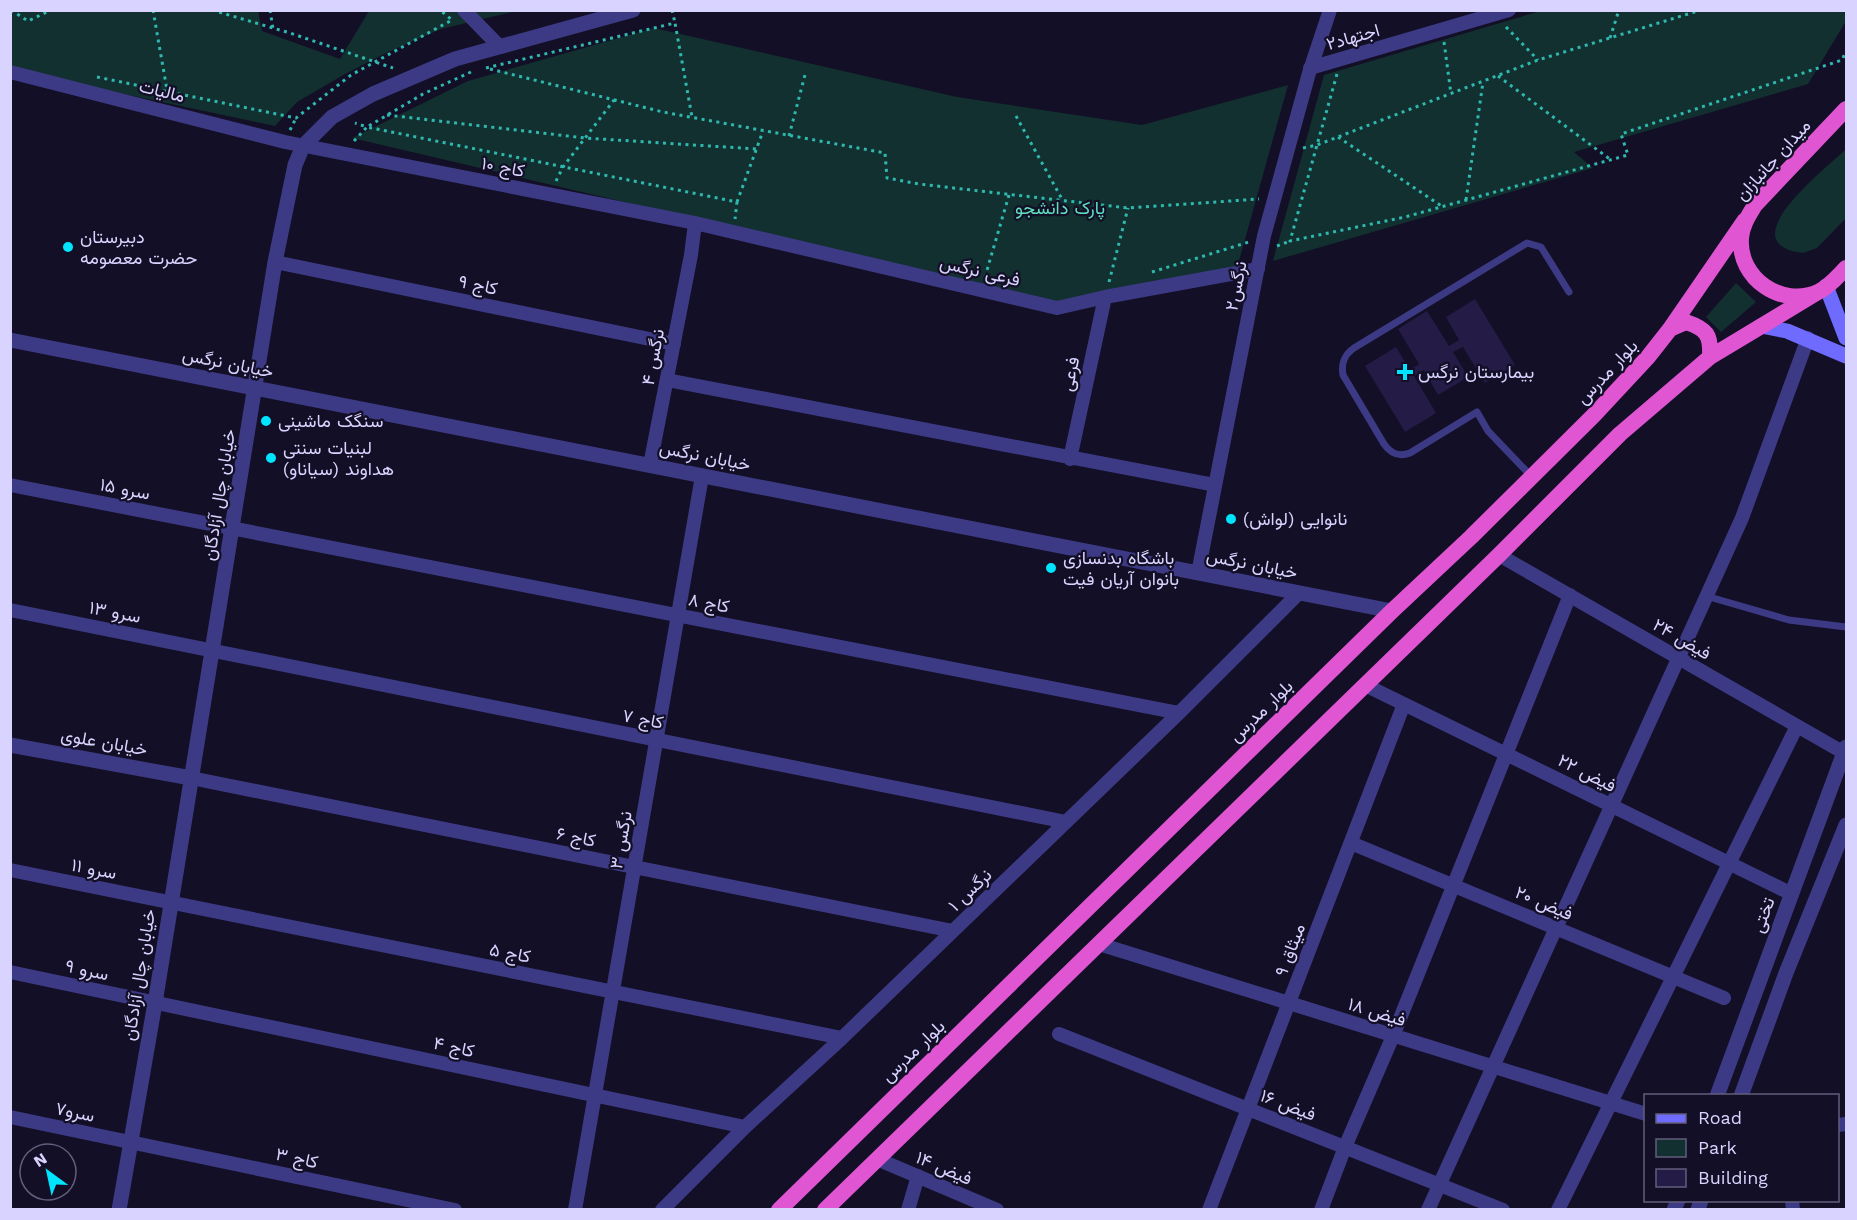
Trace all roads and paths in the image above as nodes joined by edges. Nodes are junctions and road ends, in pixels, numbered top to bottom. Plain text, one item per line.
1 (10, 10) edge
2 (51, 10) edge
3 (153, 10) edge
4 (212, 10) edge
5 (270, 10) edge
6 (440, 10) edge
7 (464, 10) edge
8 (633, 10) edge
9 (672, 10) edge
10 (1330, 10) edge
11 (1619, 10) edge
12 (1701, 10) edge
13 (1503, 12) edge
14 (675, 23) junction
15 (273, 29) junction
16 (1443, 29) junction
17 (1610, 38) junction
18 (500, 47) junction
19 (1846, 51) edge
20 (1538, 60) junction
21 (376, 61) junction
22 (487, 68) junction
23 (1310, 68) junction
24 (806, 70) dead end
25 (1338, 71) dead end
26 (10, 72) edge
27 (88, 75) dead end
28 (1498, 75) junction
29 (413, 77) junction
30 (1483, 82) junction
31 (167, 91) junction
32 (1451, 94) junction
33 (614, 100) junction
34 (1846, 108) edge
35 (164, 110) junction
36 (387, 115) junction
37 (1016, 116) dead end
38 (332, 117) junction
39 (692, 117) junction
40 (367, 127) junction
41 (763, 131) junction
42 (789, 136) junction
43 (1338, 137) junction
44 (585, 138) junction
45 (303, 146) junction
46 (1317, 146) junction
47 (756, 149) junction
48 (1287, 152) junction
49 (342, 153) junction
50 (1611, 159) junction
51 (563, 167) junction
52 (549, 194) junction
53 (1009, 195) junction
54 (1263, 199) dead end
55 (1466, 200) junction
56 (1063, 201) junction
57 (737, 202) junction
58 (1443, 207) junction
59 (1128, 208) junction
60 (1745, 220) junction
61 (735, 221) dead end
62 (695, 223) junction
63 (1252, 241) dead end
64 (275, 262) junction
65 (1846, 268) edge
66 (1258, 269) junction
67 (1152, 272) dead end
68 (1119, 282) dead end
69 (1822, 289) junction
70 (983, 291) junction
71 (1569, 292) dead end
72 (1105, 297) junction
73 (1761, 326) junction
74 (1670, 329) junction
75 (1808, 338) junction
76 (1846, 338) edge
77 (10, 340) edge
78 (674, 344) junction
79 (1846, 356) edge
80 (1710, 357) junction
81 (667, 380) junction
82 (256, 388) junction
83 (1070, 459) junction
84 (650, 465) junction
85 (702, 476) junction
86 (1532, 477) junction
87 (10, 485) edge
88 (1215, 485) junction
89 (233, 528) junction
90 (1499, 555) junction
91 (1198, 573) junction
92 (1299, 593) junction
93 (1570, 595) junction
94 (1706, 596) junction
95 (10, 610) edge
96 (1392, 611) junction
97 (678, 615) junction
98 (1846, 627) edge
99 (213, 650) junction
100 (1678, 658) junction
101 (1365, 685) junction
102 (1404, 704) junction
103 (1179, 713) junction
104 (1797, 726) junction
105 (657, 740) junction
106 (10, 745) edge
107 (1846, 751) edge
108 (1507, 753) junction
109 (191, 778) junction
110 (1611, 805) junction
111 (1066, 822) junction
112 (1846, 825) edge
113 (1351, 843) junction
114 (1729, 863) junction
115 (634, 867) junction
116 (10, 870) edge
117 (1454, 885) junction
118 (1792, 894) junction
119 (171, 903) junction
120 (1556, 928) junction
121 (953, 931) junction
122 (1099, 944) junction
123 (10, 972) edge
124 (1673, 976) junction
125 (613, 992) junction
126 (1724, 998) dead end
127 (155, 1003) junction
128 (1289, 1003) junction
129 (1059, 1034) dead end
130 (1393, 1036) junction
131 (842, 1038) junction
132 (1493, 1066) junction
133 (1717, 1094) edge
134 (1740, 1094) edge
135 (595, 1095) junction
136 (1611, 1103) junction
137 (1248, 1109) junction
138 (1644, 1113) edge
139 (10, 1117) edge
140 (745, 1126) junction
141 (131, 1142) junction
142 (1344, 1147) junction
143 (877, 1159) junction
144 (918, 1176) junction
145 (1439, 1184) junction
146 (119, 1209) edge
147 (455, 1209) edge
148 (575, 1209) edge
149 (662, 1209) edge
150 (779, 1209) edge
151 (825, 1209) edge
152 (908, 1209) edge
153 (997, 1209) edge
154 (1209, 1209) edge
155 (1321, 1209) edge
156 (1428, 1209) edge
157 (1503, 1209) edge
158 (1558, 1209) edge

1 - 2 path
3 - 31 path
4 - 15 path
5 - 15 path
6 - 21 path
7 - 18 street
8 - 18 street, خیابان چال آزادگان
9 - 14 path
10 - 23 street, نرگس۲
11 - 17 path
12 - 17 path
13 - 16 street, اجتهاد۲
13 - 20 path
14 - 22 path
14 - 39 path
15 - 21 path
16 - 23 street, اجتهاد۲
16 - 32 path
17 - 20 path
18 - 29 street, خیابان چال آزادگان
19 - 50 path
20 - 28 path
21 - 29 path
21 - 31 path
22 - 33 path
22 - 36 path
23 - 48 street, نرگس۲
24 - 42 path
25 - 46 path
26 - 35 street, مالیات
27 - 31 path
28 - 30 path
28 - 50 path
29 - 38 street, خیابان چال آزادگان
30 - 32 path
30 - 55 path
31 - 35 path
32 - 43 path
33 - 39 path
33 - 44 path
34 - 60 highway, میدان جانبازان
35 - 45 street, مالیات
36 - 40 path
36 - 44 path
37 - 56 path
38 - 40 path
38 - 45 street, خیابان چال آزادگان
39 - 41 path
40 - 49 path
40 - 51 path
41 - 42 path
41 - 47 path
42 - 53 path
43 - 46 path
43 - 58 path
44 - 47 path
44 - 51 path
45 - 49 street, کاج ۱۰
45 - 64 street, خیابان چال آزادگان
46 - 48 path
46 - 58 path
47 - 57 path
48 - 66 street, نرگس۲
49 - 52 street, کاج ۱۰
50 - 55 path
51 - 52 path
51 - 57 path
52 - 62 street, کاج ۱۰
53 - 56 path
53 - 70 path
54 - 59 path
55 - 58 path
56 - 59 path
57 - 61 path
59 - 68 path
60 - 69 highway, میدان جانبازان
60 - 74 highway, بلوار مدرس
62 - 70 street, فرعی نرگس
62 - 78 street, نرگس ۴
63 - 67 path
64 - 78 street, کاج ۹
64 - 82 street, خیابان چال آزادگان
65 - 69 highway
66 - 72 street, فرعی نرگس
66 - 88 street, نرگس۲
69 - 73 highway
69 - 76 main road
70 - 72 street, فرعی نرگس
71 - 86 lane
72 - 83 street, فرعی
73 - 75 main road
73 - 80 highway
74 - 80 highway
74 - 86 highway, بلوار مدرس
75 - 79 main road
75 - 94 street
77 - 82 street, خیابان نرگس
78 - 81 street, نرگس ۴
80 - 90 highway
81 - 83 street
81 - 84 street, نرگس ۴
82 - 84 street, خیابان نرگس
82 - 89 street, خیابان چال آزادگان
83 - 88 street
84 - 85 street, خیابان نرگس
85 - 91 street, خیابان نرگس
85 - 97 street, نرگس ۳
86 - 96 highway, بلوار مدرس
87 - 89 street, سرو ۱۵
88 - 91 street, نرگس۲
89 - 97 street, کاج ۸
89 - 99 street, خیابان چال آزادگان
90 - 93 street, فیض ۲۴
90 - 101 highway
91 - 92 street, خیابان نرگس
92 - 96 street, خیابان نرگس
92 - 103 street, نرگس ۱
93 - 100 street, فیض ۲۴
93 - 108 street
94 - 98 lane
94 - 100 street
95 - 99 street, سرو ۱۳
96 - 150 highway, بلوار مدرس
97 - 103 street, کاج ۸
97 - 105 street, نرگس ۳
99 - 105 street, کاج ۷
99 - 109 street, خیابان چال آزادگان
100 - 104 street, فیض ۲۴
100 - 110 street
101 - 102 street, فیض ۲۲
101 - 122 highway
102 - 108 street, فیض ۲۲
102 - 113 street, میثاق ۹
103 - 111 street, نرگس ۱
104 - 107 street, فیض ۲۴
104 - 114 street
105 - 111 street, کاج ۷
105 - 115 street, نرگس ۳
106 - 109 street, خیابان علوی
107 - 118 street, تختی
108 - 110 street, فیض ۲۲
108 - 117 street
109 - 115 street, کاج ۶
109 - 119 street, خیابان چال آزادگان
110 - 114 street, فیض ۲۲
110 - 120 street
111 - 121 street, نرگس ۱
112 - 134 street
113 - 117 street, فیض ۲۰
113 - 128 street, میثاق ۹
114 - 118 street, فیض ۲۲
114 - 124 street
115 - 121 street, کاج ۶
115 - 125 street, نرگس ۳
116 - 119 street, سرو ۱۱
117 - 120 street, فیض ۲۰
117 - 130 street
118 - 133 street, تختی
119 - 125 street, کاج ۵
119 - 127 street, خیابان چال آزادگان
120 - 124 street, فیض ۲۰
120 - 132 street
121 - 131 street, نرگس ۱
122 - 128 street, فیض ۱۸
122 - 143 highway
123 - 127 street, سرو ۹
124 - 126 street, فیض ۲۰
124 - 136 street
125 - 131 street, کاج ۵
125 - 135 street, نرگس ۳
127 - 135 street, کاج ۴
127 - 141 street, خیابان چال آزادگان
128 - 130 street, فیض ۱۸
128 - 137 street, میثاق ۹
129 - 137 street, فیض ۱۶
130 - 132 street, فیض ۱۸
130 - 142 street
131 - 140 street, نرگس ۱
132 - 136 street, فیض ۱۸
132 - 145 street
135 - 140 street, کاج ۴
135 - 148 street, نرگس ۳
136 - 138 street, فیض ۱۸
136 - 158 street
137 - 142 street, فیض ۱۶
137 - 154 street, میثاق ۹
139 - 141 street, سرو۷
140 - 149 street, نرگس ۱
141 - 146 street, خیابان چال آزادگان
141 - 147 street, کاج ۳
142 - 145 street, فیض ۱۶
142 - 155 street
143 - 144 street, فیض ۱۴
143 - 151 highway
144 - 152 street
144 - 153 street, فیض ۱۴
145 - 156 street
145 - 157 street, فیض ۱۶

